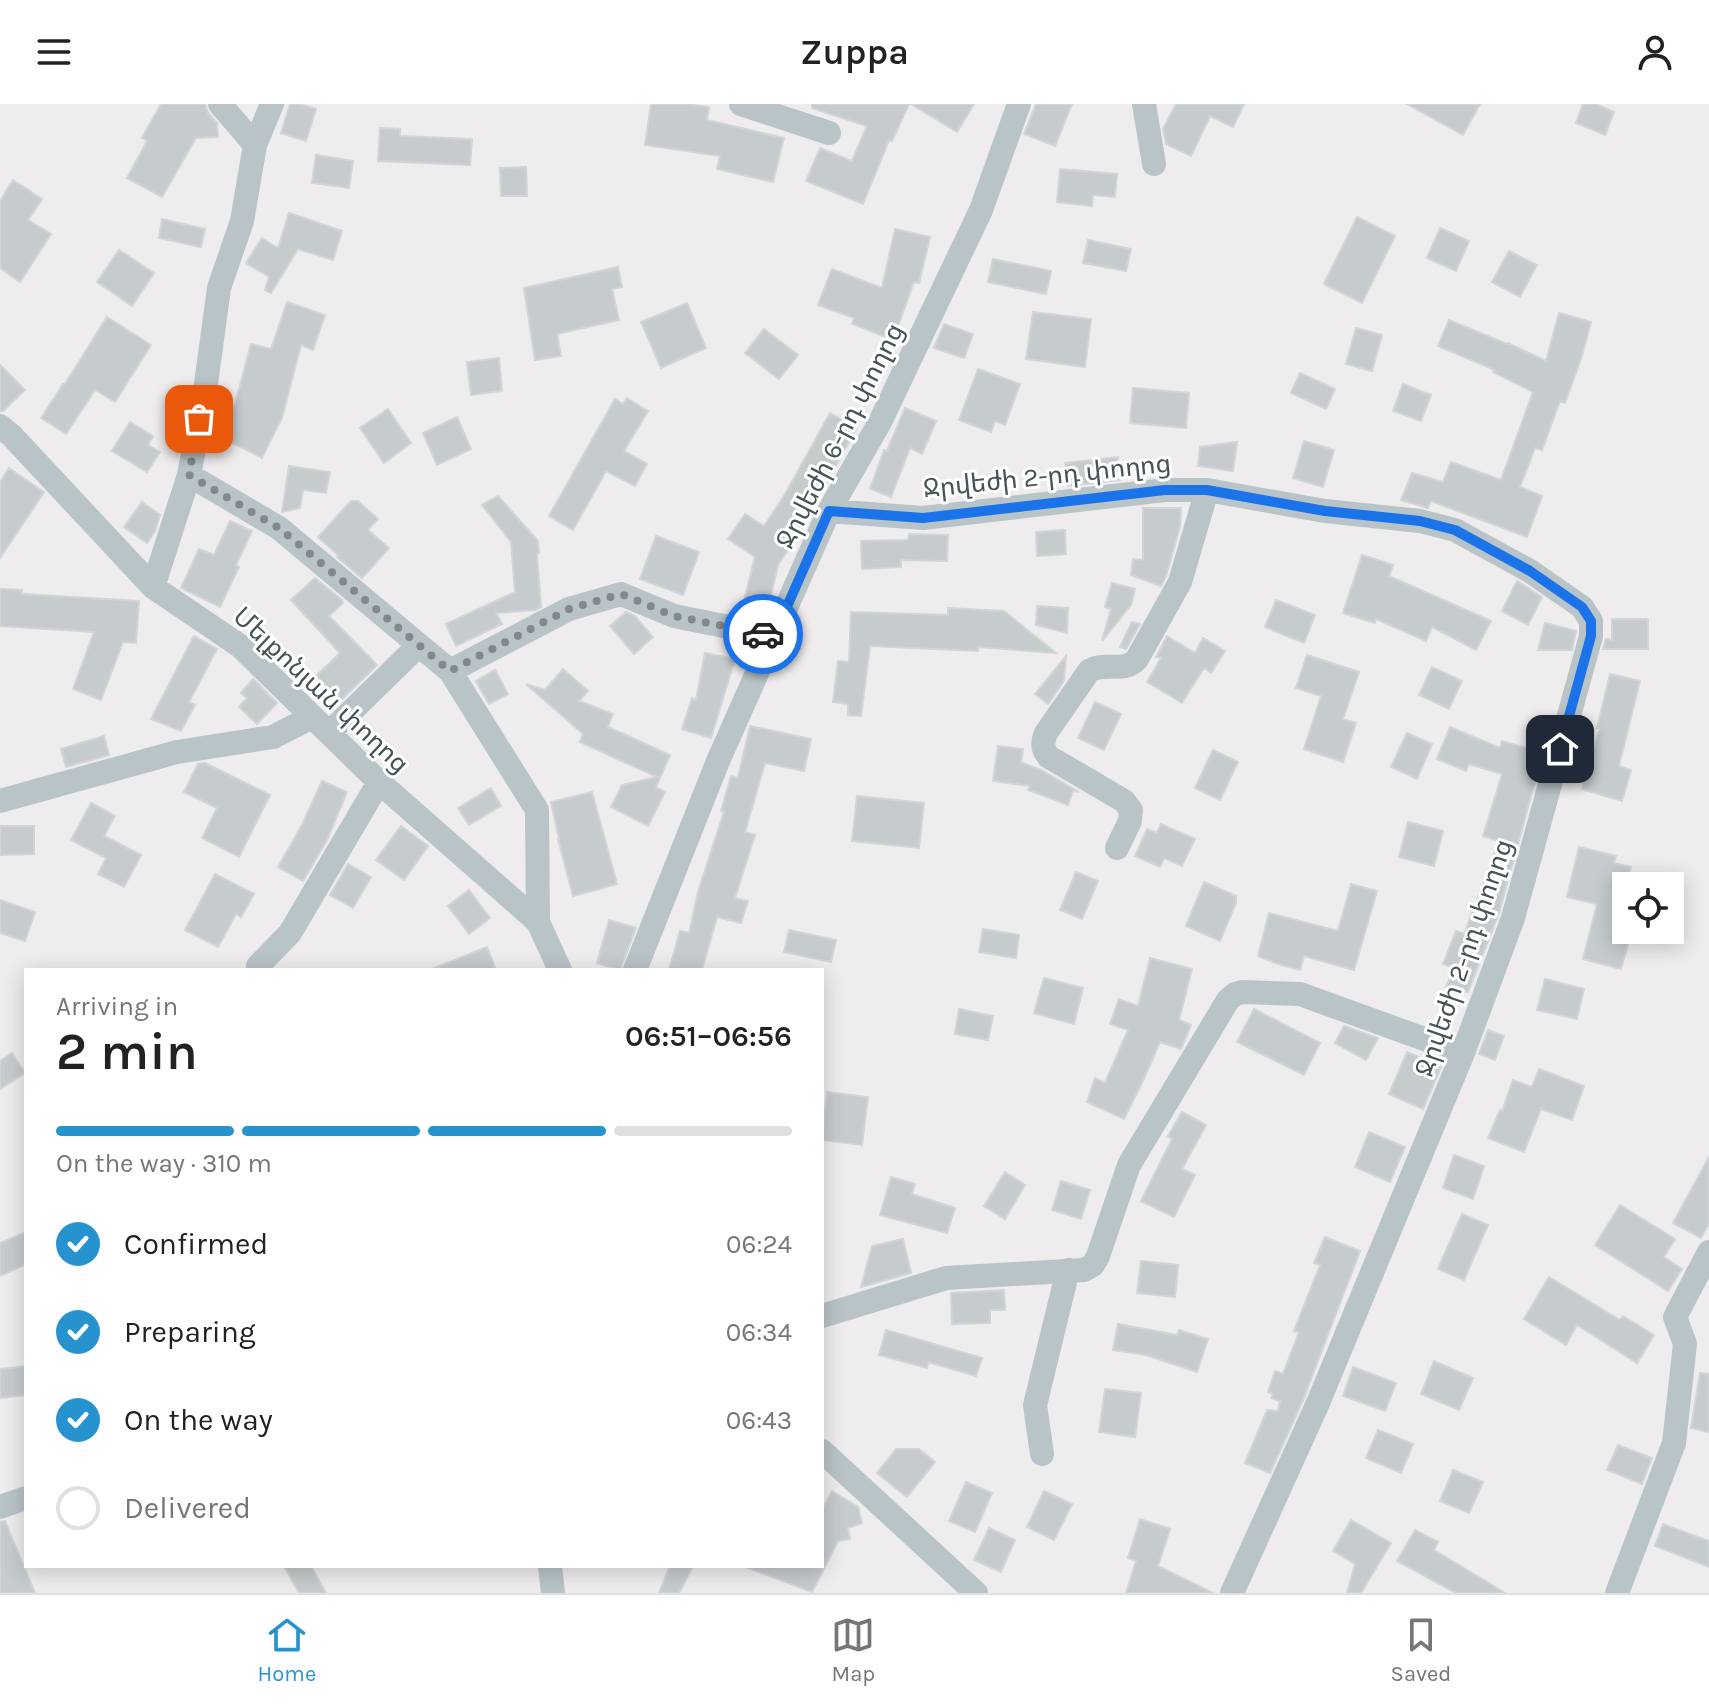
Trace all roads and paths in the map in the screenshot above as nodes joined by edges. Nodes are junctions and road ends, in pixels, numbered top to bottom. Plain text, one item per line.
1 (220, 104) edge
2 (272, 104) edge
3 (741, 104) edge
4 (1019, 104) edge
5 (1144, 104) edge
6 (829, 133) dead end
7 (255, 145) junction
8 (1154, 164) dead end
9 (0, 426) edge
10 (189, 475) junction
11 (1207, 490) junction
12 (829, 511) junction
13 (153, 587) junction
14 (774, 636) junction
15 (419, 645) junction
16 (450, 671) junction
17 (320, 725) junction
18 (379, 782) junction
19 (0, 801) edge
20 (1117, 848) dead end
21 (538, 922) junction
22 (258, 966) dead end
23 (559, 968) edge
24 (636, 968) edge
25 (1463, 1053) junction
26 (1709, 1252) edge
27 (1068, 1270) junction
28 (824, 1315) edge
29 (824, 1453) edge
30 (1042, 1454) dead end
31 (24, 1499) edge
32 (0, 1507) edge
33 (550, 1568) edge
34 (553, 1593) edge
35 (976, 1593) edge
36 (1232, 1593) edge
37 (1617, 1593) edge

1 - 7 street
2 - 7 street
3 - 6 street
4 - 12 street, Ջրվեժի 6-րդ փողոց
5 - 8 street
7 - 10 street
9 - 13 street, Մելքոնյան փողոց
10 - 13 street
10 - 15 street
11 - 12 street, Ջրվեժի 2-րդ փողոց
11 - 20 street
11 - 25 street, Ջրվեժի 2-րդ փողոց
12 - 14 street, Ջրվեժի 6-րդ փողոց
13 - 17 street, Մելքոնյան փողոց
14 - 16 street
14 - 24 street, Ջրվեժի 6-րդ փողոց
15 - 16 street
15 - 17 street
16 - 21 street
17 - 18 street, Մելքոնյան փողոց
17 - 19 street
18 - 21 street, Մելքոնյան փողոց
18 - 22 street
21 - 23 street, Մելքոնյան փողոց
25 - 27 street
25 - 36 street, Ջրվեժի 2-րդ փողոց
26 - 37 street
27 - 28 street
27 - 30 street
29 - 35 street
31 - 32 street
33 - 34 street

